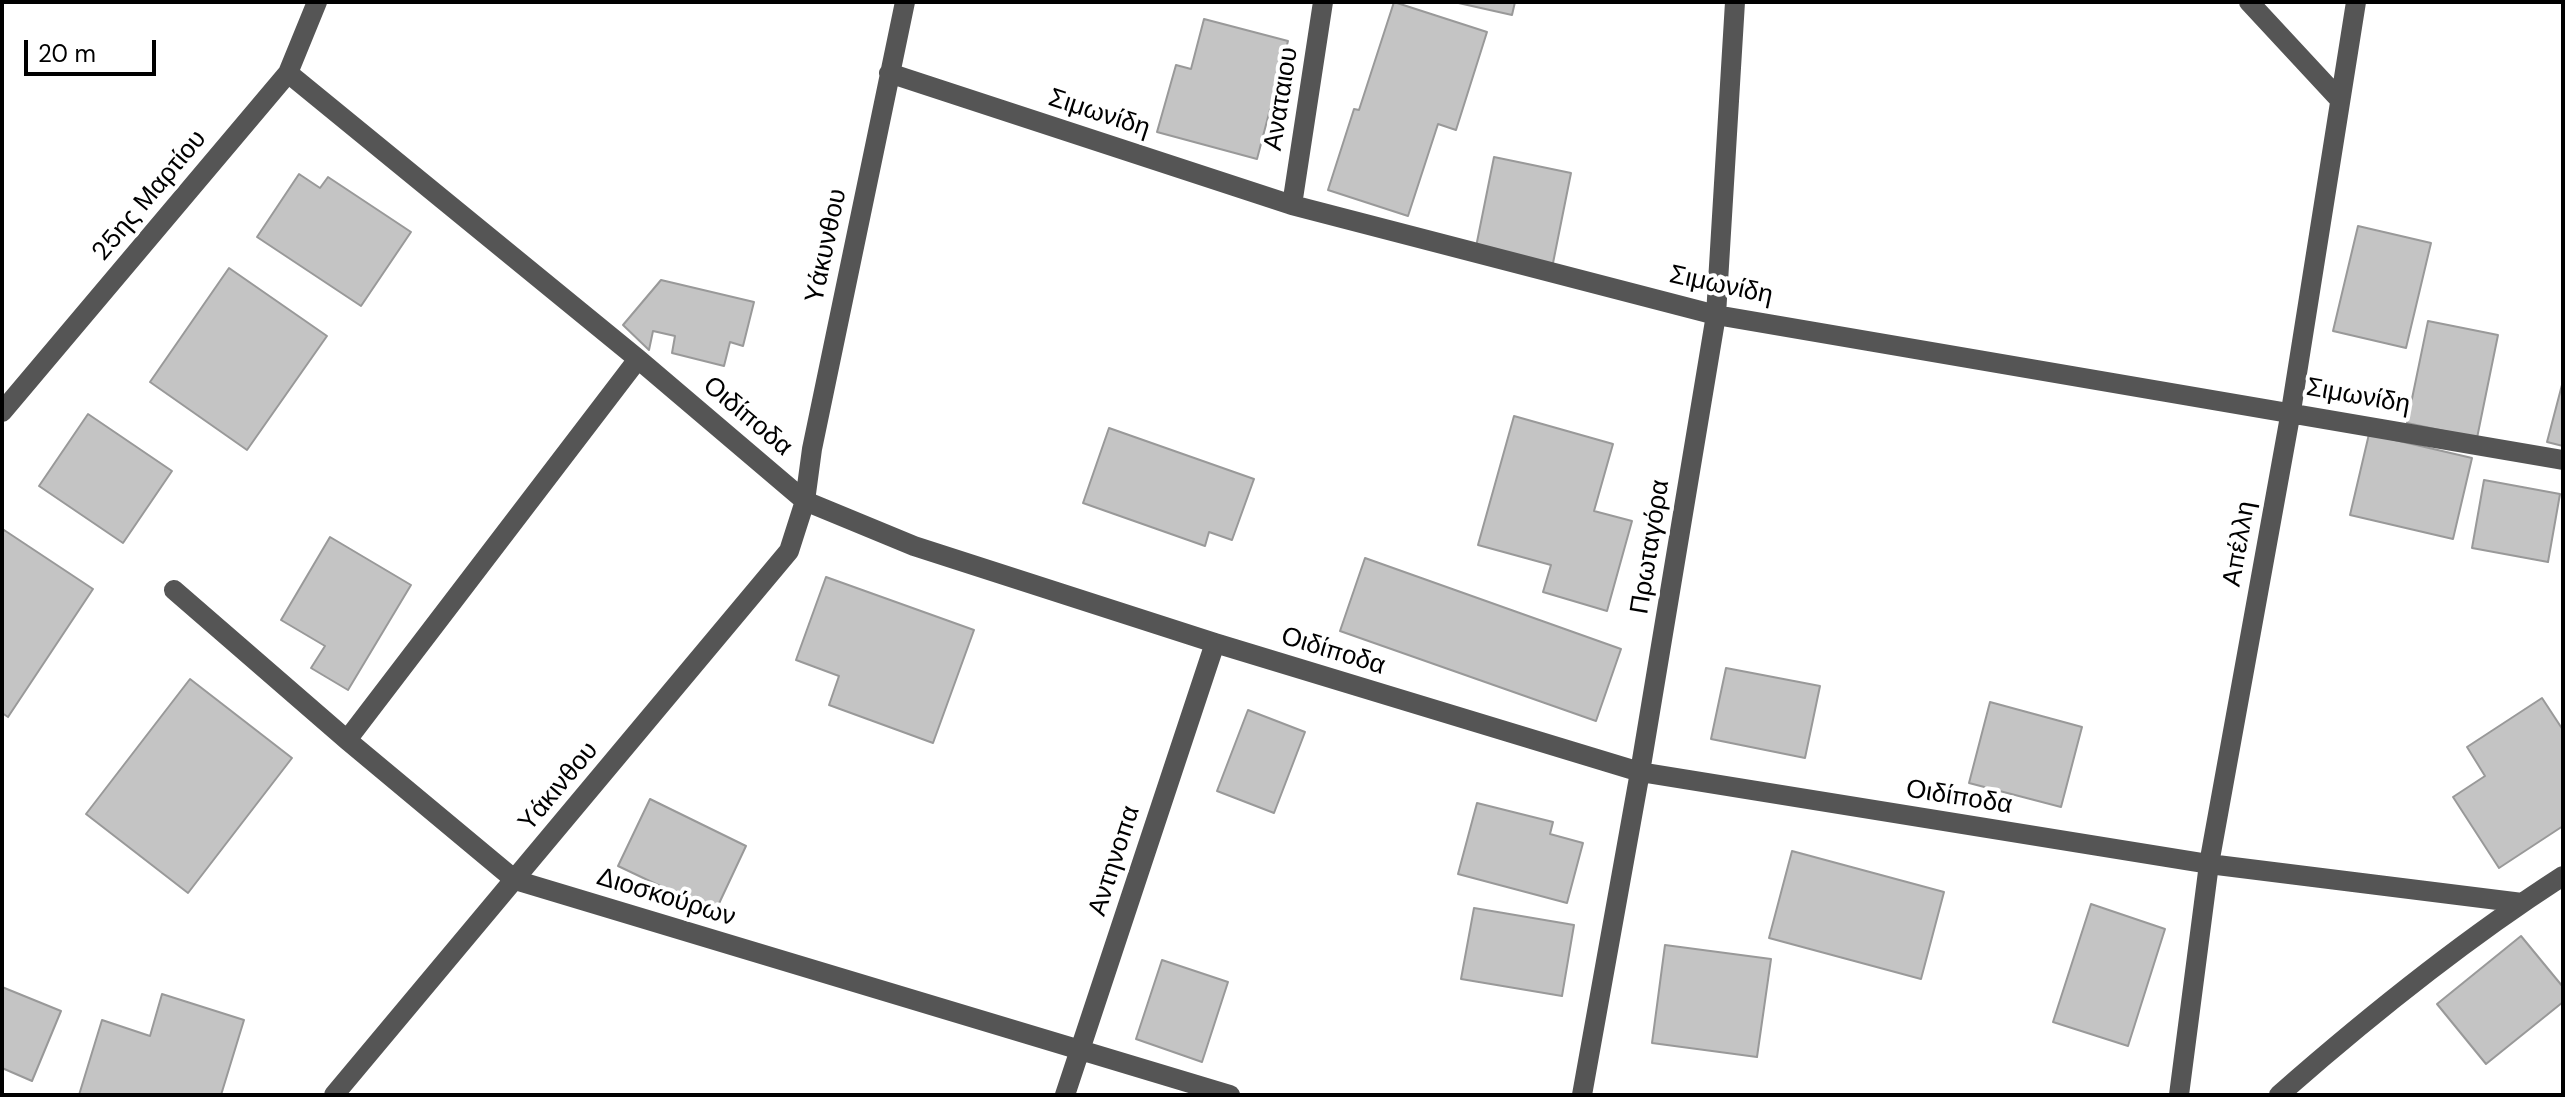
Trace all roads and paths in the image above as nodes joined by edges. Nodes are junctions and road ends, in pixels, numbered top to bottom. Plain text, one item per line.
1 (317, 2) edge
2 (905, 2) edge
3 (1323, 2) edge
4 (1735, 2) edge
5 (2249, 2) edge
6 (2356, 2) edge
7 (288, 73) junction
8 (889, 73) junction
9 (2340, 100) junction
10 (1292, 205) junction
11 (1716, 315) junction
12 (638, 359) junction
13 (2291, 411) junction
14 (2, 412) edge
15 (2563, 460) edge
16 (805, 501) junction
17 (174, 590) dead end
18 (1215, 643) junction
19 (347, 740) junction
20 (1640, 772) junction
21 (2209, 864) junction
22 (2563, 876) edge
23 (515, 880) junction
24 (2522, 903) junction
25 (1080, 1049) junction
26 (334, 1095) edge
27 (1065, 1095) edge
28 (1230, 1095) edge
29 (1582, 1095) edge
30 (2179, 1095) edge
31 (2279, 1095) edge

1 - 7 street, 25ης Μαρτίου
2 - 8 street, Υάκυνθου
3 - 10 street, Αναταιου
4 - 11 street, Πρωταγόρα
5 - 9 street
6 - 9 street, Απέλλη
7 - 12 street, Οιδίποδα
7 - 14 street, 25ης Μαρτίου
8 - 10 street, Σιμωνίδη
8 - 16 street, Υάκυνθου
9 - 13 street, Απέλλη
10 - 11 street, Σιμωνίδη
11 - 13 street, Σιμωνίδη
11 - 20 street, Πρωταγόρα
12 - 16 street, Οιδίποδα
12 - 19 street
13 - 15 street, Σιμωνίδη
13 - 21 street, Απέλλη
16 - 18 street, Οιδίποδα
16 - 23 street, Υάκινθου
17 - 19 street, Διοσκούρων
18 - 20 street, Οιδίποδα
18 - 25 street, Αντηνοπα
19 - 23 street, Διοσκούρων
20 - 21 street, Οιδίποδα
20 - 29 street, Πρωταγόρα
21 - 24 street, Οιδίποδα
21 - 30 street, Απέλλη
22 - 24 street
23 - 25 street, Διοσκούρων
23 - 26 street, Υάκινθου
24 - 31 street
25 - 27 street, Αντηνοπα
25 - 28 street, Διοσκούρων

